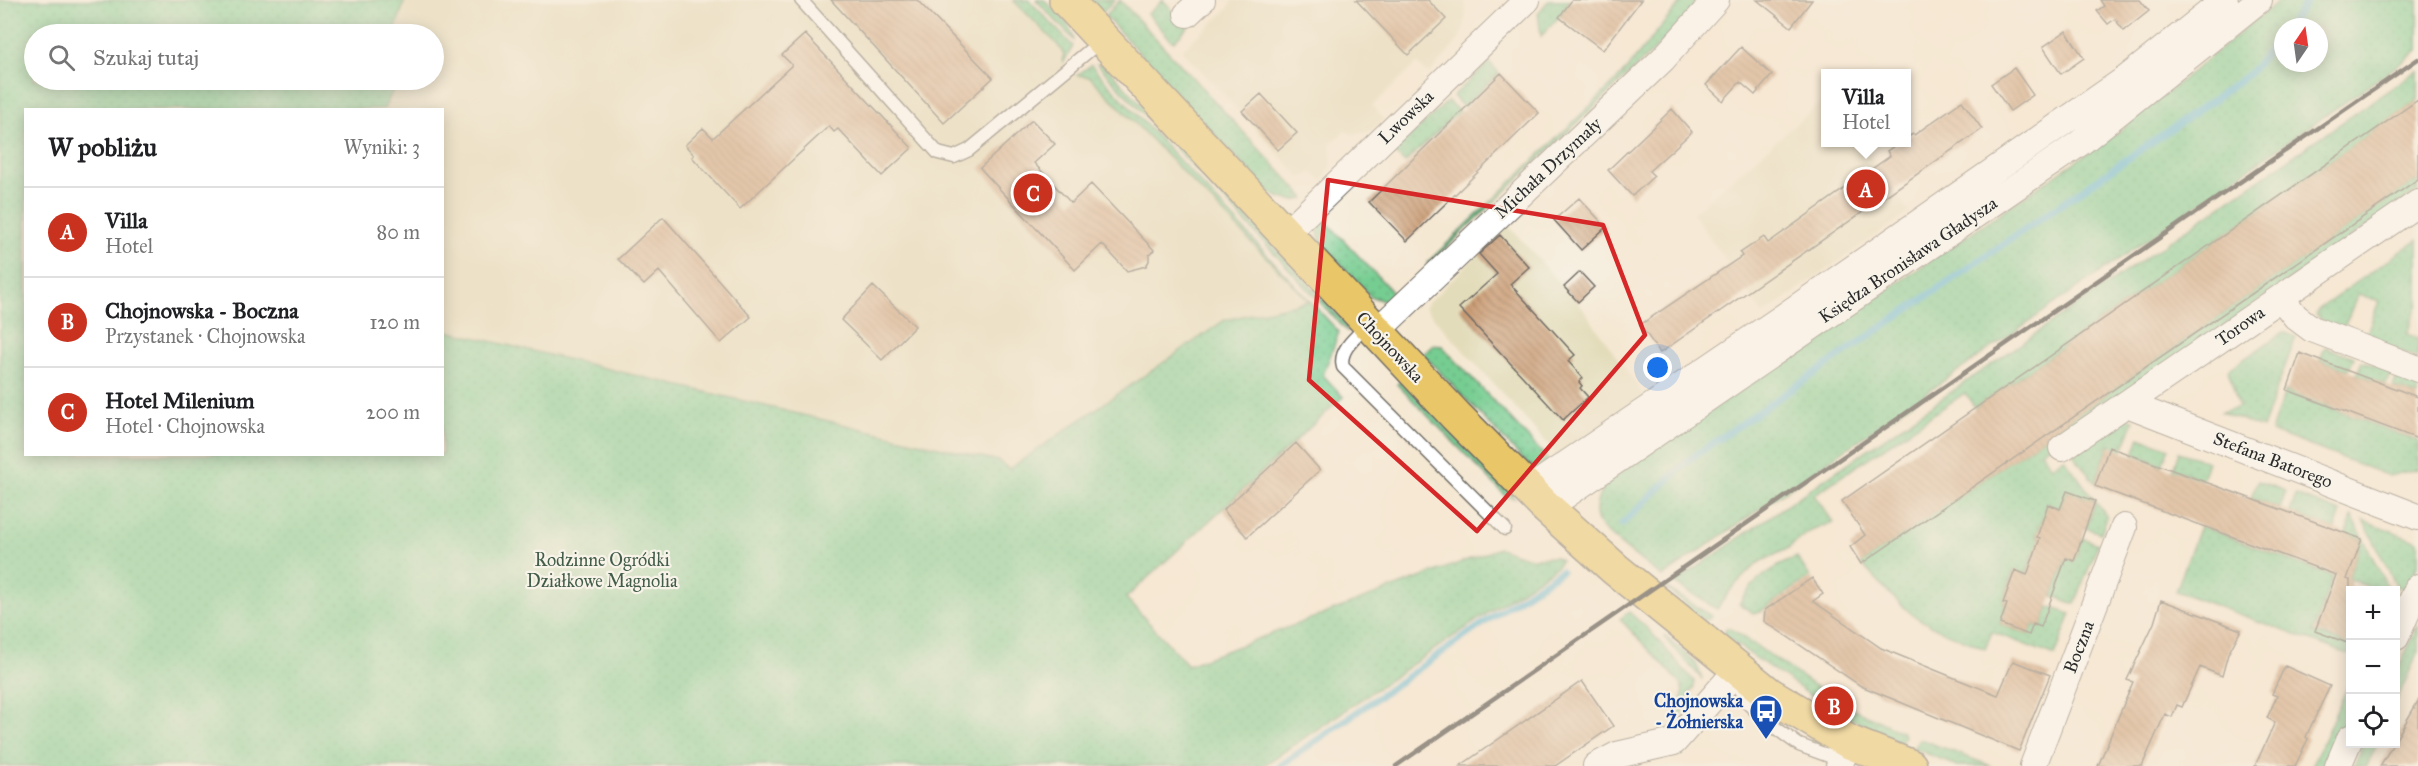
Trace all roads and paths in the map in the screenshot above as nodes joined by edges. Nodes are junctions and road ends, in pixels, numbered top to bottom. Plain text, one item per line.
1 (801, 0) edge
2 (1066, 0) edge
3 (1716, 0) edge
4 (2225, 0) edge
5 (2259, 0) edge
6 (1513, 5) edge
7 (1103, 40) junction
8 (2418, 203) edge
9 (1285, 234) junction
10 (2281, 298) junction
11 (1373, 328) junction
12 (2418, 369) edge
13 (2127, 404) junction
14 (2062, 448) dead end
15 (1538, 499) junction
16 (2418, 517) edge
17 (2124, 527) dead end
18 (1505, 529) dead end
19 (2418, 587) edge
20 (2400, 628) edge
21 (1738, 669) junction
22 (2346, 747) edge
23 (1675, 754) edge
24 (1844, 754) edge
25 (1596, 766) edge
26 (1910, 766) edge
27 (2033, 766) edge
28 (2338, 766) edge

1 - 7 lane
2 - 7 main road, Chojnowska
3 - 11 street, Michała Drzymały
4 - 15 street, Księdza Bronisława Gładysza
5 - 15 street, Księdza Bronisława Gładysza
6 - 9 street, Lwowska
7 - 9 main road, Chojnowska
8 - 10 street, Torowa
9 - 11 main road, Chojnowska
10 - 12 street
10 - 13 street, Torowa
11 - 15 main road, Chojnowska
11 - 18 lane
13 - 14 street, Torowa
13 - 16 street, Stefana Batorego
15 - 21 main road, Chojnowska
17 - 27 street, Boczna
19 - 20 street
21 - 23 street
21 - 24 main road, Chojnowska
22 - 28 street
23 - 25 street
24 - 26 main road, Chojnowska

